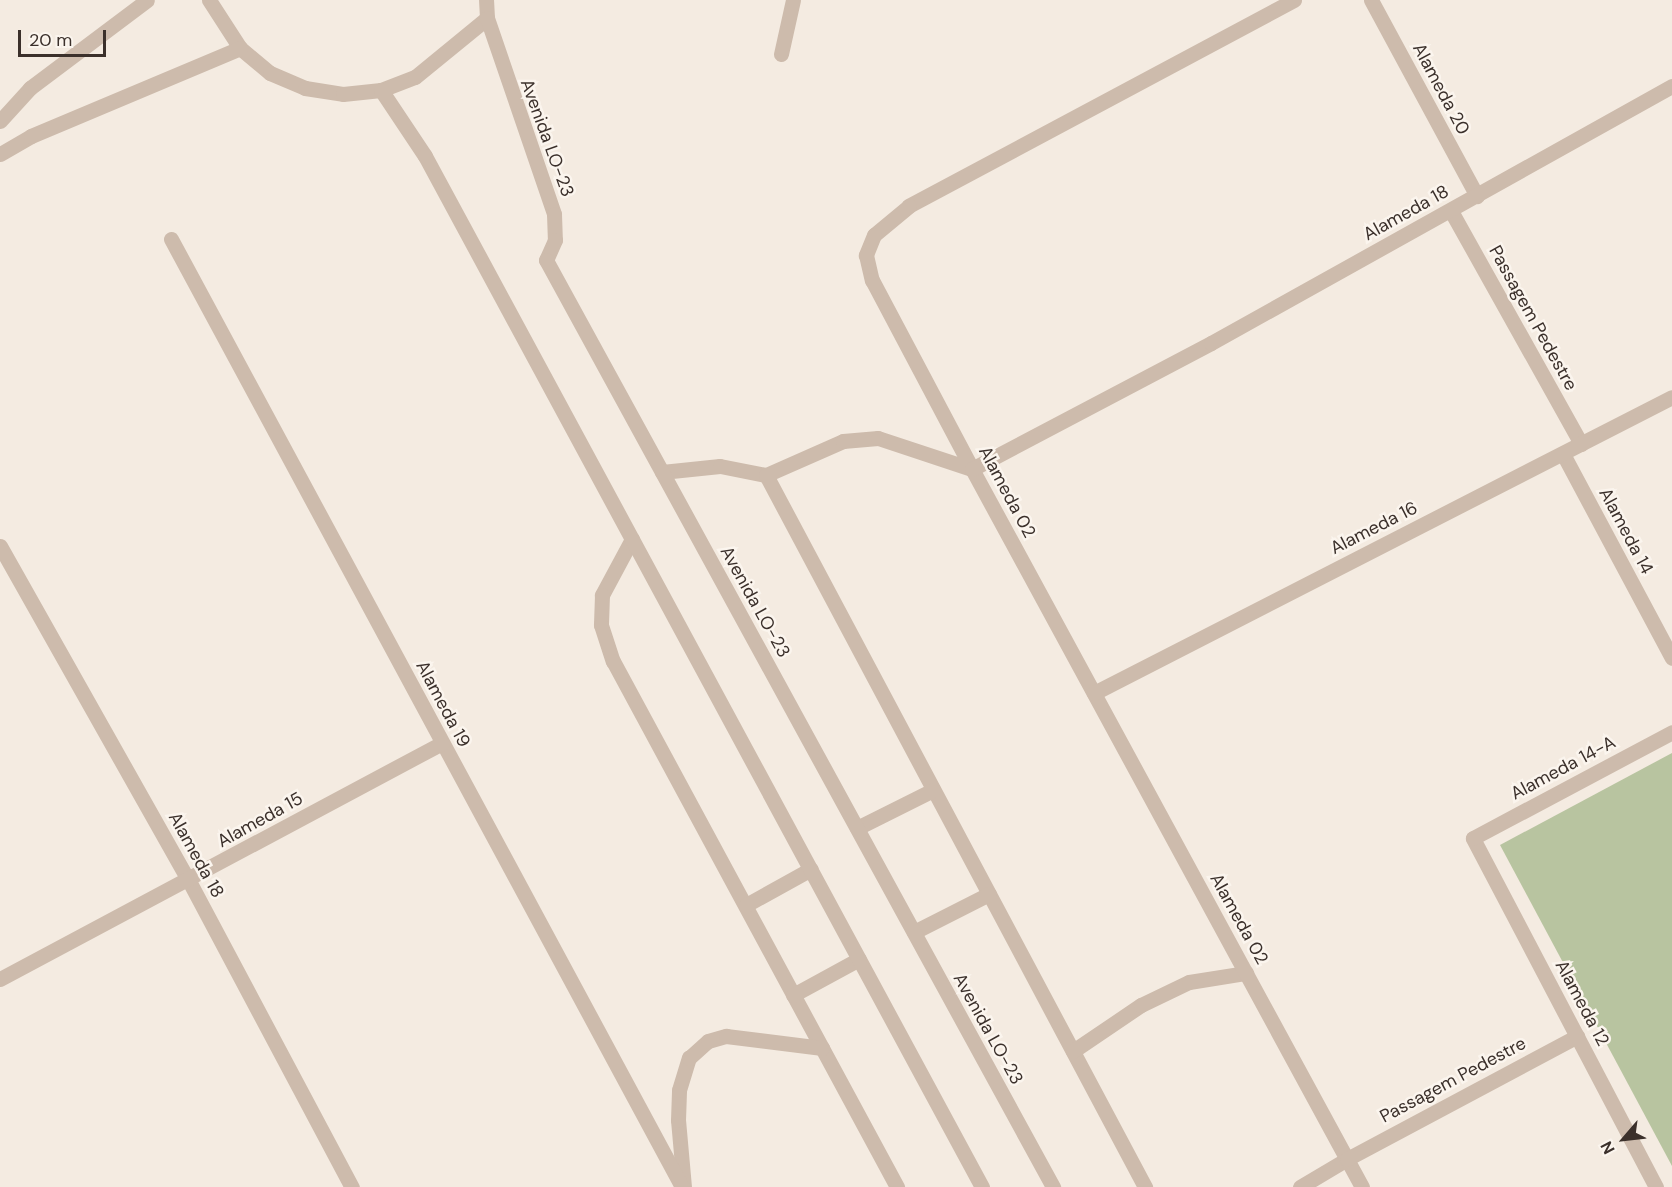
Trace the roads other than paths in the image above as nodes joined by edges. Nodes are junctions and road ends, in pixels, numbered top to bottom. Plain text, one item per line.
1 (147, 0) edge
2 (209, 0) edge
3 (486, 0) edge
4 (793, 0) edge
5 (1294, 0) edge
6 (1371, 0) edge
7 (487, 18) junction
8 (240, 48) junction
9 (781, 54) dead end
10 (1672, 86) edge
11 (381, 90) junction
12 (0, 121) edge
13 (0, 154) edge
14 (1477, 196) junction
15 (1451, 211) junction
16 (171, 239) dead end
17 (1672, 397) edge
18 (1581, 444) junction
19 (1563, 454) junction
20 (972, 469) junction
21 (662, 472) junction
22 (765, 475) junction
23 (632, 539) junction
24 (0, 546) edge
25 (1672, 658) edge
26 (1094, 693) junction
27 (1672, 732) edge
28 (442, 743) junction
29 (933, 790) junction
30 (857, 828) junction
31 (1473, 838) joint
32 (811, 869) junction
33 (189, 881) junction
34 (988, 894) junction
35 (746, 905) junction
36 (914, 932) junction
37 (859, 959) junction
38 (1246, 973) junction
39 (0, 980) edge
40 (793, 995) junction
41 (1576, 1036) junction
42 (822, 1048) junction
43 (1073, 1051) junction
44 (1347, 1159) junction
45 (352, 1187) edge
46 (683, 1187) edge
47 (897, 1187) edge
48 (982, 1187) edge
49 (1053, 1187) edge
50 (1145, 1187) edge
51 (1300, 1187) edge
52 (1362, 1187) edge
53 (1656, 1187) edge

1 - 12 street
2 - 8 street
3 - 7 street
4 - 9 street
5 - 20 street, Alameda 02
6 - 14 street, Alameda 20
7 - 11 street
7 - 21 street, Avenida LO-23
8 - 11 street
8 - 13 street
10 - 14 street, Alameda 18
11 - 23 street
14 - 15 street, Alameda 18
15 - 18 street, Passagem Pedestre
15 - 20 street, Alameda 18
16 - 28 street, Alameda 19
17 - 18 street, Alameda 16
18 - 19 street, Alameda 16
19 - 25 street, Alameda 14
19 - 26 street, Alameda 16
20 - 22 street
20 - 26 street, Alameda 02
21 - 22 street
21 - 30 street, Avenida LO-23
22 - 29 street
23 - 32 street
23 - 35 street
24 - 33 street, Alameda 18
26 - 38 street, Alameda 02
27 - 31 street, Alameda 14-A
28 - 33 street, Alameda 15
28 - 46 street, Alameda 19
29 - 30 street
29 - 34 street
30 - 36 street, Avenida LO-23
31 - 41 street, Alameda 12
32 - 35 street
32 - 37 street
33 - 39 street, Alameda 15
33 - 45 street, Alameda 18
34 - 36 street
34 - 43 street
35 - 40 street
36 - 49 street, Avenida LO-23
37 - 40 street
37 - 48 street
38 - 43 street
38 - 44 street, Alameda 02
40 - 42 street
41 - 44 street, Passagem Pedestre
41 - 53 street, Alameda 12
42 - 46 street
42 - 47 street
43 - 50 street
44 - 51 street, Passagem Pedestre
44 - 52 street, Alameda 02

